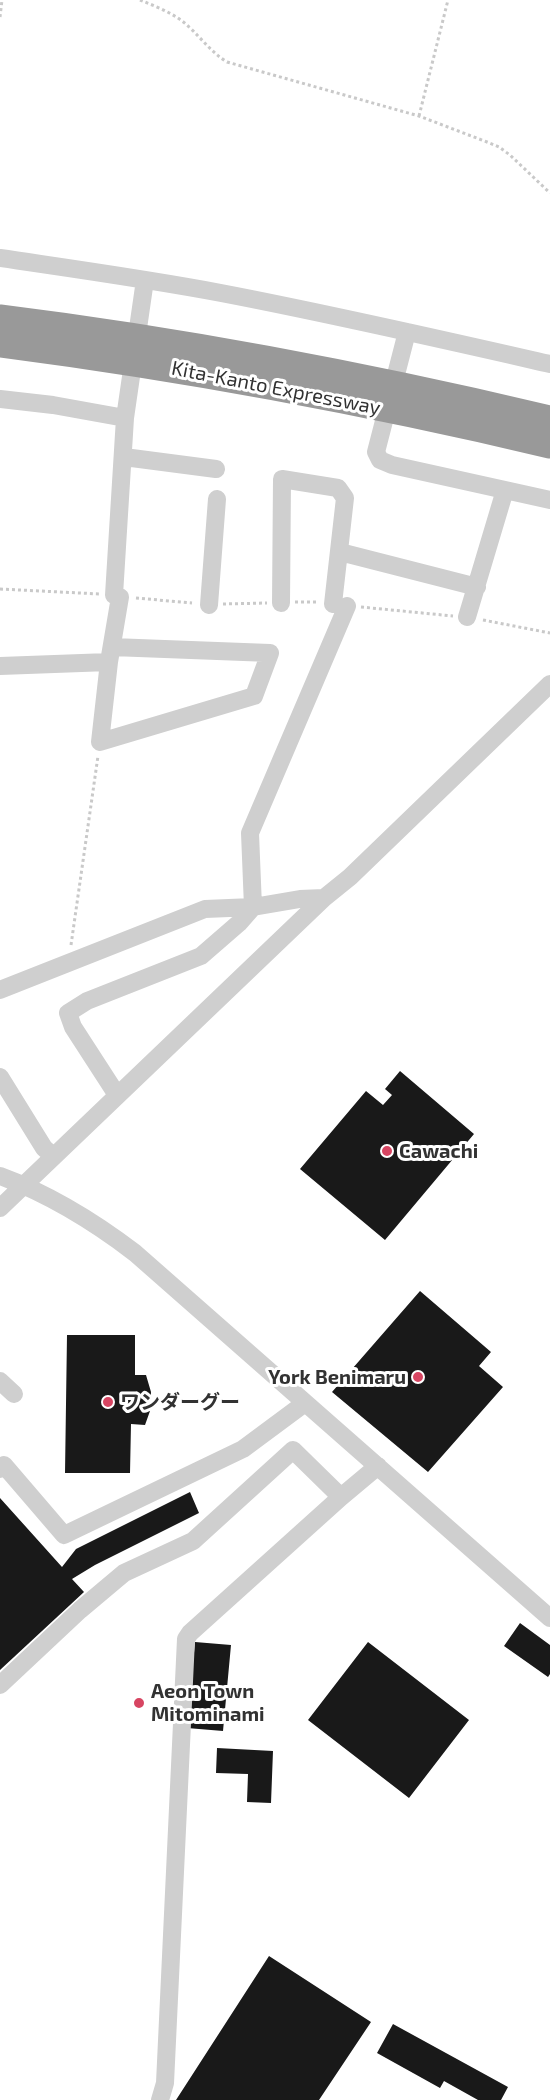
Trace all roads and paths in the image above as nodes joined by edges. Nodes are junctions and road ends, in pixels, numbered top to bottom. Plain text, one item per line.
1 (2, 0) edge
2 (140, 0) edge
3 (448, 0) edge
4 (0, 17) edge
5 (419, 116) junction
6 (550, 193) edge
7 (0, 258) edge
8 (144, 287) junction
9 (0, 318) edge
10 (405, 338) junction
11 (0, 344) edge
12 (550, 364) edge
13 (0, 399) edge
14 (126, 411) junction
15 (550, 419) edge
16 (550, 445) edge
17 (124, 457) junction
18 (216, 469) dead end
19 (505, 490) junction
20 (217, 500) dead end
21 (550, 500) edge
22 (340, 552) junction
23 (477, 587) junction
24 (281, 603) dead end
25 (208, 605) dead end
26 (467, 617) dead end
27 (111, 655) junction
28 (0, 666) edge
29 (550, 684) edge
30 (100, 742) junction
31 (324, 898) junction
32 (252, 908) junction
33 (69, 963) junction
34 (0, 990) edge
35 (0, 1077) edge
36 (117, 1095) junction
37 (53, 1156) junction
38 (0, 1176) edge
39 (24, 1185) junction
40 (0, 1208) edge
41 (0, 1381) edge
42 (14, 1394) dead end
43 (305, 1403) junction
44 (378, 1466) junction
45 (0, 1469) edge
46 (341, 1497) junction
47 (550, 1618) edge
48 (0, 1684) edge
49 (160, 2100) edge

1 - 4 path
2 - 5 path
3 - 5 path
5 - 6 path
7 - 8 street
8 - 10 street
8 - 14 street
9 - 15 highway, Kita-Kanto Expressway
10 - 12 street
10 - 19 street
11 - 16 highway, Kita-Kanto Expressway
13 - 14 street
14 - 17 street
17 - 18 street
17 - 27 street
19 - 21 street
19 - 23 street
20 - 25 street
22 - 23 street
22 - 24 street
22 - 32 street
23 - 26 street
27 - 28 street
27 - 30 street
27 - 30 street
29 - 31 street
30 - 33 path
31 - 32 street
31 - 36 street
32 - 33 street
32 - 36 street
33 - 34 street
35 - 37 street
36 - 37 street
37 - 39 street
38 - 39 street
39 - 40 street
39 - 43 street
41 - 42 street
43 - 44 street
43 - 45 street
44 - 46 street
44 - 47 street
46 - 48 street
46 - 49 street

